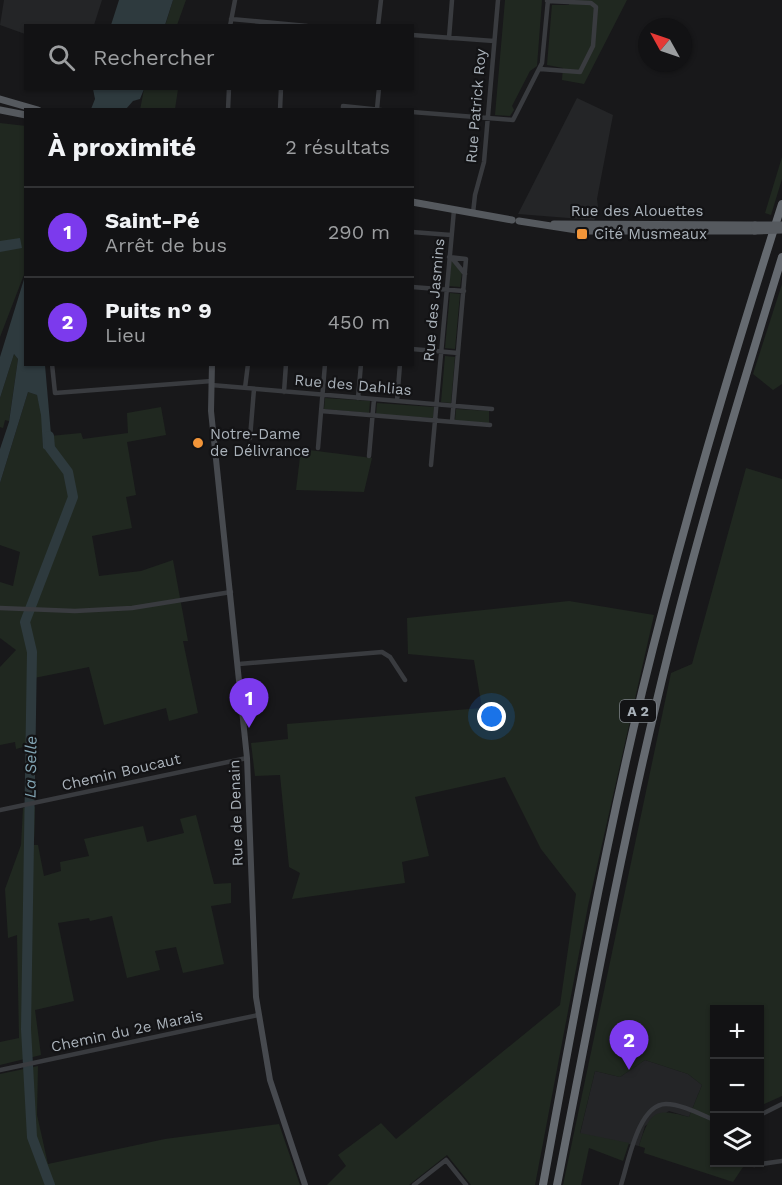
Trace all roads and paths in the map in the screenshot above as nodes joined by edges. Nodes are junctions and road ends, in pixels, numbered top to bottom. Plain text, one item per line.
1 (235, 0) edge
2 (381, 0) edge
3 (452, 0) edge
4 (498, 0) edge
5 (548, 0) edge
6 (231, 19) junction
7 (230, 24) edge
8 (275, 24) edge
9 (378, 24) edge
10 (414, 35) edge
11 (450, 38) junction
12 (494, 41) junction
13 (540, 69) junction
14 (229, 90) edge
15 (281, 90) edge
16 (379, 90) edge
17 (0, 99) edge
18 (31, 108) edge
19 (228, 108) edge
20 (280, 108) edge
21 (343, 108) edge
22 (367, 108) edge
23 (379, 108) edge
24 (0, 110) edge
25 (414, 112) edge
26 (24, 115) edge
27 (488, 118) junction
28 (414, 202) edge
29 (782, 204) edge
30 (454, 210) junction
31 (473, 213) junction
32 (782, 225) edge
33 (755, 228) junction
34 (782, 230) edge
35 (414, 232) edge
36 (452, 236) junction
37 (449, 257) junction
38 (782, 257) edge
39 (465, 274) junction
40 (414, 287) edge
41 (447, 290) junction
42 (464, 291) junction
43 (414, 349) edge
44 (442, 352) junction
45 (458, 353) junction
46 (52, 366) edge
47 (213, 366) edge
48 (248, 366) edge
49 (286, 366) edge
50 (325, 366) edge
51 (361, 366) edge
52 (400, 366) edge
53 (212, 383) junction
54 (245, 388) junction
55 (254, 389) junction
56 (284, 392) junction
57 (322, 395) junction
58 (358, 398) junction
59 (374, 399) junction
60 (397, 401) junction
61 (437, 404) junction
62 (454, 406) junction
63 (492, 409) dead end
64 (321, 411) junction
65 (372, 416) junction
66 (435, 421) junction
67 (453, 422) junction
68 (490, 425) dead end
69 (250, 438) dead end
70 (318, 448) dead end
71 (369, 456) dead end
72 (431, 465) dead end
73 (231, 592) junction
74 (0, 608) edge
75 (239, 664) junction
76 (405, 680) dead end
77 (247, 758) junction
78 (0, 810) edge
79 (258, 1015) junction
80 (0, 1070) edge
81 (782, 1104) edge
82 (763, 1113) edge
83 (710, 1119) edge
84 (782, 1161) edge
85 (764, 1164) edge
86 (305, 1185) edge
87 (414, 1185) edge
88 (466, 1185) edge
89 (543, 1185) edge
90 (557, 1185) edge
91 (621, 1185) edge

1 - 6 street
2 - 9 street
3 - 11 street
4 - 12 street, Rue Patrick Roy
5 - 13 street
5 - 13 street
6 - 7 street
6 - 8 street
10 - 11 street
11 - 12 street
12 - 27 street, Rue Patrick Roy
13 - 27 street
14 - 19 street
15 - 20 street
16 - 23 street
17 - 18 main road
21 - 22 street
24 - 26 main road
25 - 27 street
27 - 31 street, Rue Patrick Roy
28 - 30 main road, Rue des Alouettes
29 - 89 highway, A 2
30 - 31 main road, Rue des Alouettes
30 - 36 street, Rue des Jasmins
31 - 33 main road, Rue des Alouettes
32 - 33 main road, bridge
33 - 34 main road, bridge
35 - 36 street
36 - 37 street, Rue des Jasmins
37 - 39 street
37 - 39 street
37 - 41 street, Rue des Jasmins
38 - 90 highway, A 2
39 - 42 street
40 - 41 street
41 - 42 street
41 - 44 street, Rue des Jasmins
42 - 45 street
43 - 44 street
44 - 45 street
44 - 61 street, Rue des Jasmins
45 - 62 street
46 - 53 street, Rue des Dahlias
47 - 53 street, Rue de Denain
48 - 54 street
49 - 56 street
50 - 57 street
51 - 58 street
52 - 60 street
53 - 54 street, Rue des Dahlias
53 - 73 street, Rue de Denain
54 - 55 street, Rue des Dahlias
55 - 56 street, Rue des Dahlias
55 - 69 street
56 - 57 street, Rue des Dahlias
57 - 58 street, Rue des Dahlias
57 - 64 street
58 - 59 street, Rue des Dahlias
59 - 60 street, Rue des Dahlias
59 - 65 street
60 - 61 street, Rue des Dahlias
61 - 62 street, Rue des Dahlias
61 - 66 street, Rue des Jasmins
62 - 63 street, Rue des Dahlias
62 - 67 street
64 - 65 street
64 - 70 street
65 - 66 street
65 - 71 street
66 - 67 street
66 - 72 street, Rue des Jasmins
67 - 68 street
73 - 74 street
73 - 75 street, Rue de Denain
75 - 76 street
75 - 77 street, Rue de Denain
77 - 78 street, Chemin Boucaut
77 - 79 street, Rue de Denain
79 - 80 street, Chemin du 2e Marais
79 - 86 street, Rue de Denain
81 - 82 street
83 - 91 street
84 - 85 street
87 - 88 street

